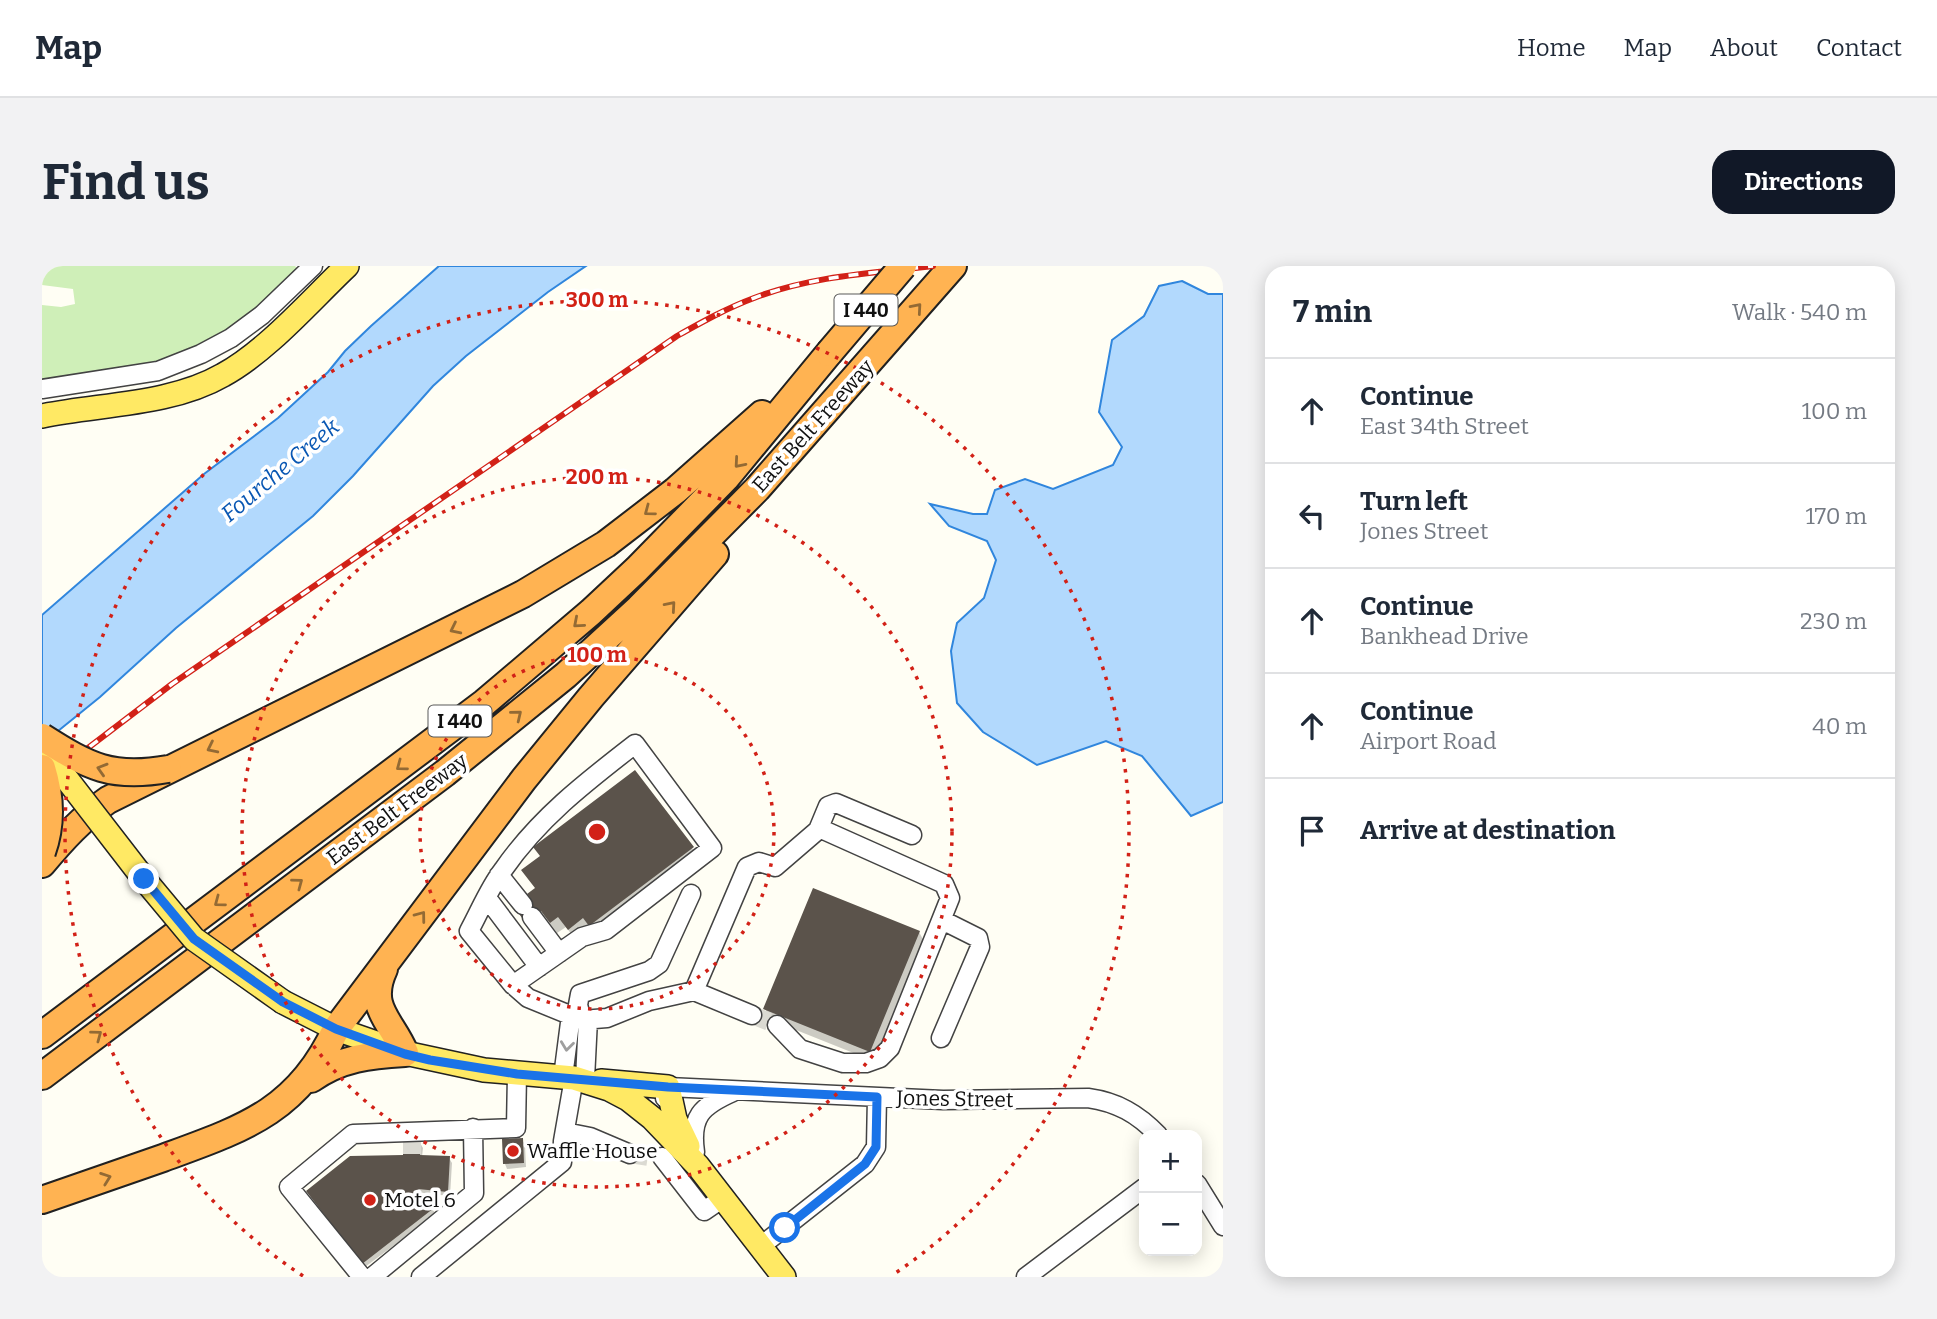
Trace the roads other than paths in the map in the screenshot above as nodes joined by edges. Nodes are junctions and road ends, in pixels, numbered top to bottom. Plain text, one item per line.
1 (313, 266) edge
2 (347, 266) edge
3 (903, 266) edge
4 (953, 266) edge
5 (830, 353) junction
6 (42, 389) edge
7 (42, 416) edge
8 (815, 425) junction
9 (42, 737) edge
10 (42, 747) edge
11 (42, 768) edge
12 (169, 769) junction
13 (92, 811) junction
14 (820, 828) junction
15 (912, 835) dead end
16 (42, 852) edge
17 (42, 864) edge
18 (499, 875) junction
19 (691, 894) dead end
20 (487, 898) junction
21 (942, 920) junction
22 (559, 953) junction
23 (389, 959) junction
24 (539, 967) junction
25 (513, 985) junction
26 (694, 991) junction
27 (752, 1014) tunnel mouth
28 (580, 1018) junction
29 (777, 1025) tunnel mouth
30 (336, 1029) junction
31 (42, 1035) edge
32 (941, 1038) dead end
33 (405, 1054) junction
34 (517, 1074) junction
35 (42, 1076) edge
36 (574, 1078) junction
37 (668, 1087) junction
38 (737, 1090) junction
39 (293, 1092) junction
40 (877, 1097) junction
41 (473, 1128) junction
42 (434, 1130) junction
43 (1153, 1130) edge
44 (565, 1132) junction
45 (405, 1141) junction
46 (666, 1148) junction
47 (630, 1154) tunnel mouth
48 (698, 1166) junction
49 (1139, 1192) edge
50 (1202, 1192) edge
51 (723, 1198) junction
52 (42, 1200) edge
53 (1223, 1226) edge
54 (761, 1246) junction
55 (362, 1277) edge
56 (372, 1277) edge
57 (421, 1277) edge
58 (784, 1277) edge
59 (1026, 1277) edge

1 - 6 street
2 - 7 main road
3 - 5 highway, East Belt Freeway / I 440, bridge
8 -> 4 highway, East Belt Freeway / I 440
5 -> 12 highway
5 -> 31 highway, East Belt Freeway / I 440
23 -> 8 highway
35 -> 8 highway, East Belt Freeway / I 440
12 -> 9 highway, bridge
10 - 13 main road, bridge
11 - 16 highway, bridge
12 - 13 highway, bridge
13 - 17 highway
13 - 30 main road, bridge
14 - 15 street
14 - 21 street
14 - 26 street
18 - 20 street
18 - 22 street
18 - 22 street
19 - 28 street
20 - 24 street
20 - 25 street
21 - 29 street
21 - 32 street
22 - 24 street
23 - 30 highway
23 - 33 highway
24 - 25 street
25 - 28 street
26 - 27 street
26 - 28 street
28 - 36 street
30 - 33 main road
30 - 39 highway
33 - 34 main road
33 - 39 highway
34 - 36 main road
34 - 41 street
36 - 37 main road, Jones Street
36 - 44 street
36 - 46 main road
37 - 38 street, Jones Street
37 - 46 street
37 - 48 main road
38 - 40 street, Jones Street
38 - 48 street
52 -> 39 highway
40 - 43 street, Jones Street
40 - 54 street
41 - 42 street
41 - 56 street
42 - 45 street
42 - 45 street
44 - 47 street
44 - 57 street
45 - 55 street
46 - 48 main road
46 - 51 street
48 - 51 main road
49 - 59 street
50 - 53 street
51 - 54 main road
54 - 58 main road

